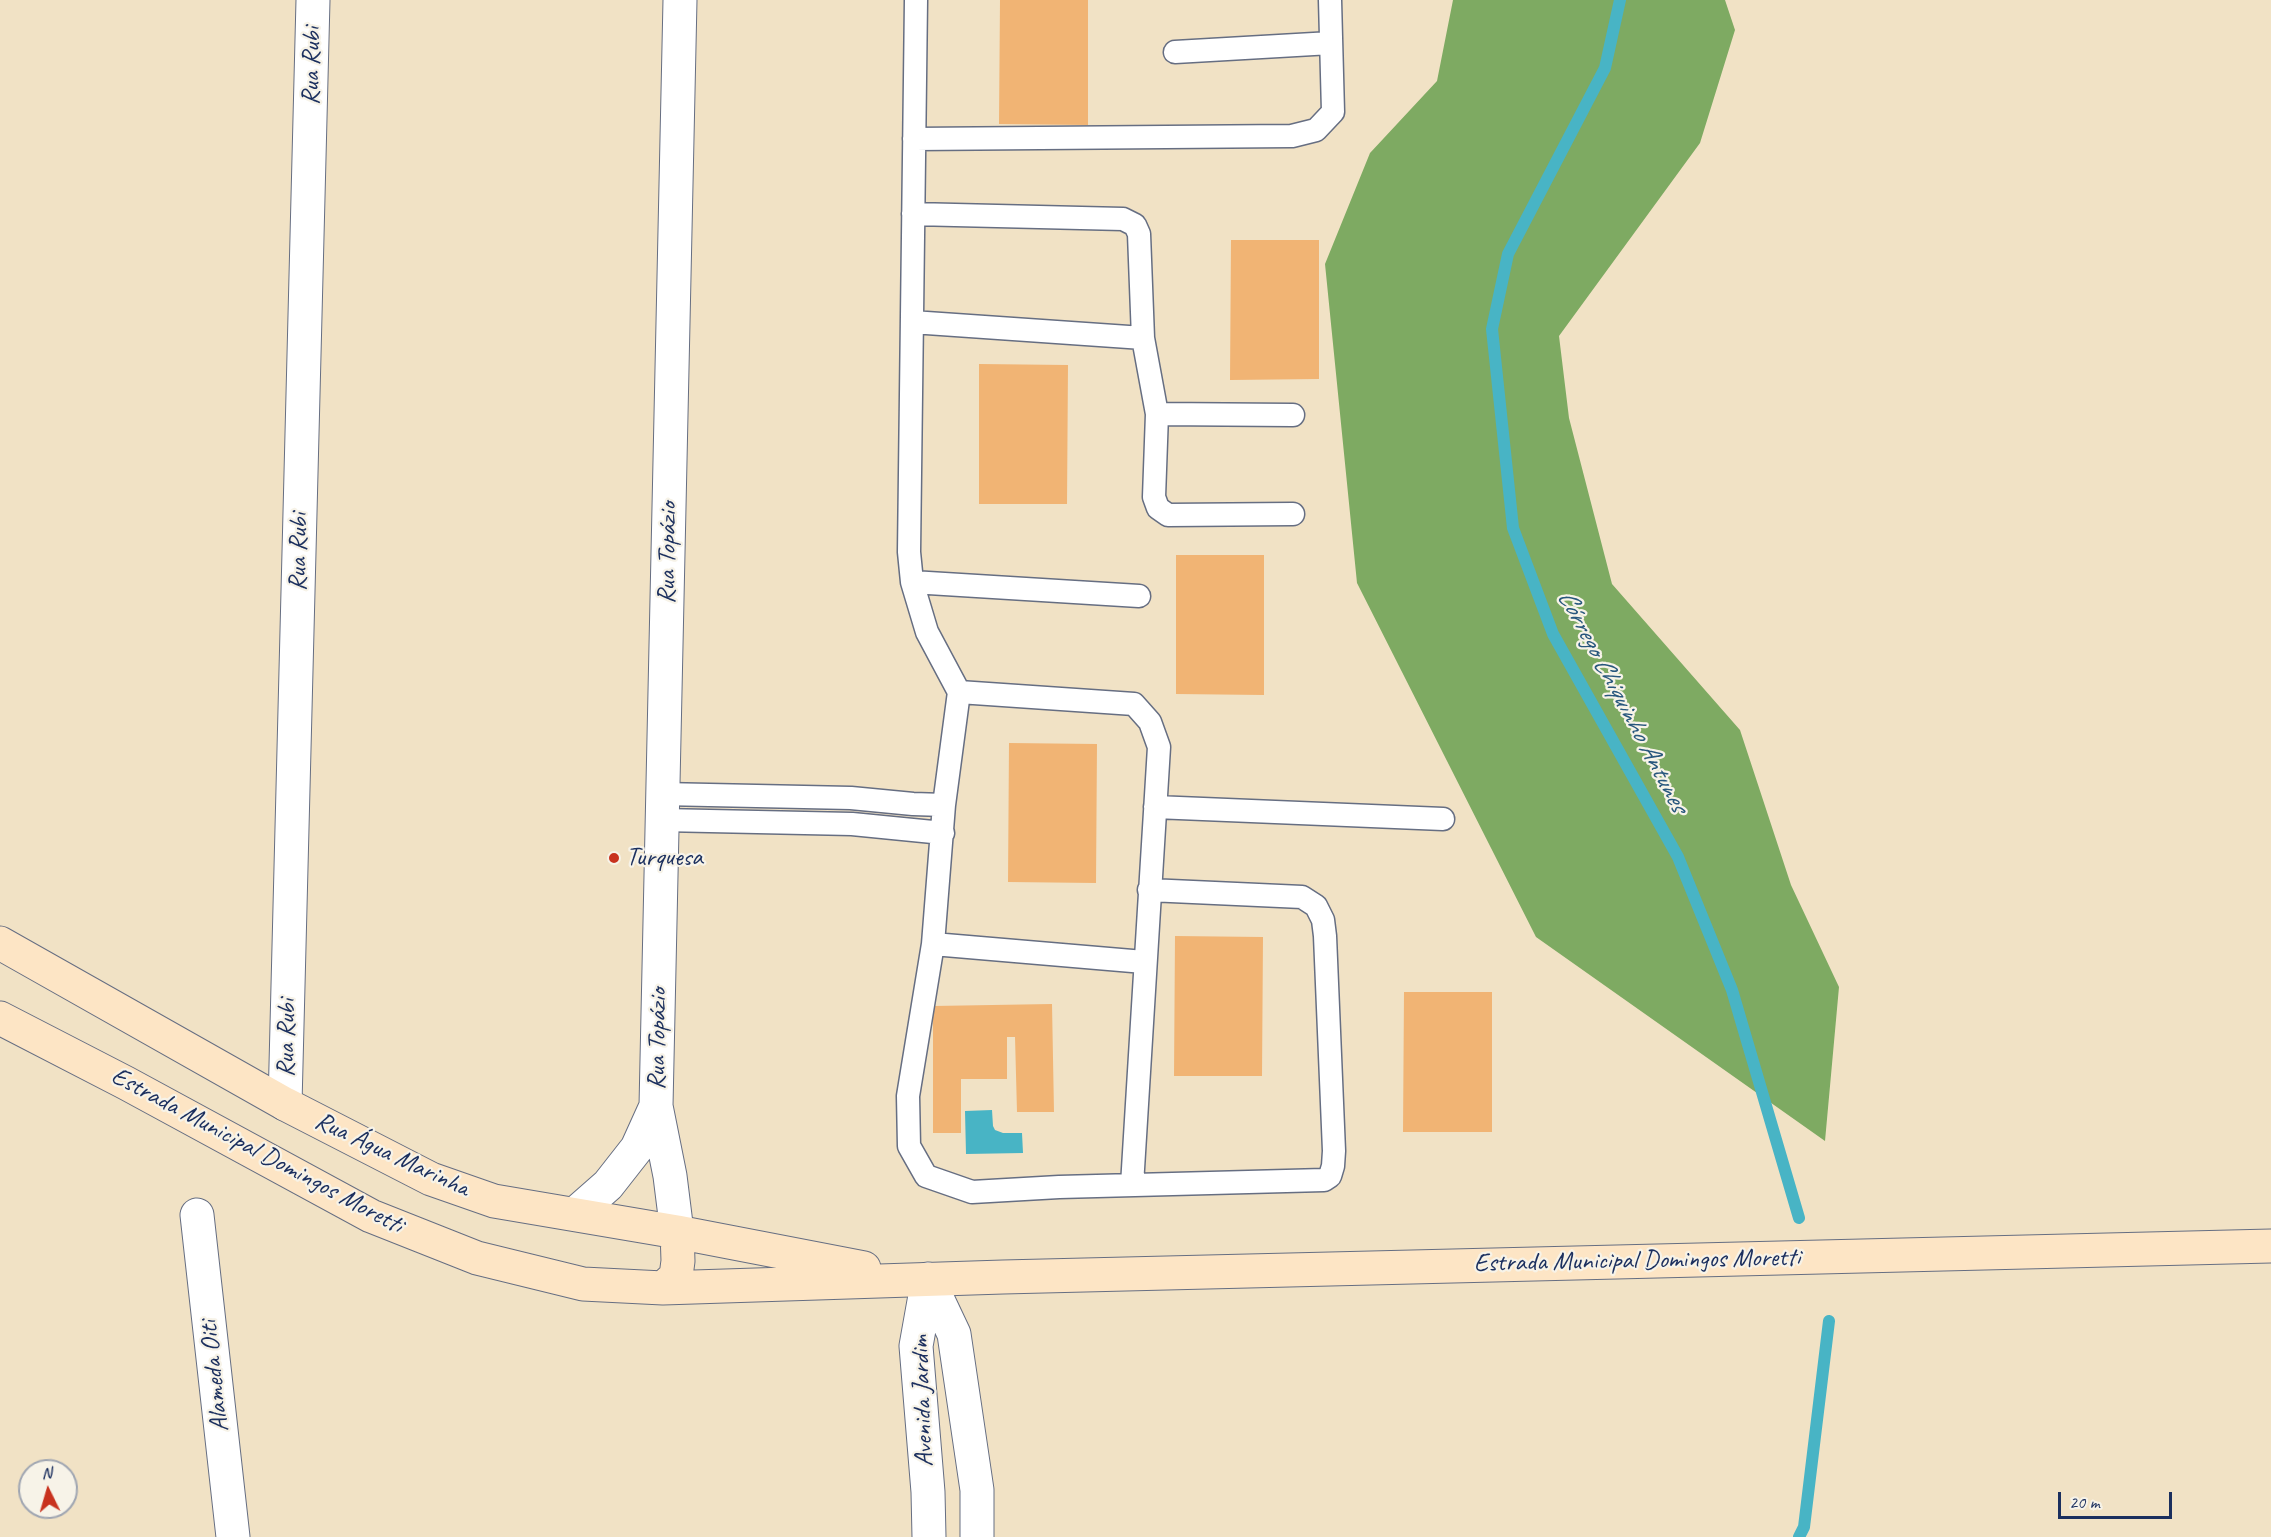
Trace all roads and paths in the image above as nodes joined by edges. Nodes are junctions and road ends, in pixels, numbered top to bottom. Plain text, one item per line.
1 (313, 0) edge
2 (680, 0) edge
3 (916, 0) edge
4 (1330, 0) edge
5 (1331, 43) junction
6 (1174, 52) dead end
7 (914, 139) junction
8 (913, 214) junction
9 (912, 322) junction
10 (1143, 338) junction
11 (1157, 414) junction
12 (1293, 415) dead end
13 (1293, 514) dead end
14 (912, 582) junction
15 (1139, 596) dead end
16 (959, 692) junction
17 (945, 805) junction
18 (662, 807) junction
19 (1155, 807) junction
20 (1443, 819) dead end
21 (943, 833) junction
22 (1149, 890) junction
23 (0, 943) edge
24 (933, 944) junction
25 (1144, 962) junction
26 (0, 1018) edge
27 (285, 1104) junction
28 (656, 1106) junction
29 (1132, 1185) junction
30 (574, 1214) junction
31 (197, 1215) dead end
32 (677, 1232) junction
33 (2271, 1246) edge
34 (928, 1279) junction
35 (663, 1288) junction
36 (233, 1537) edge
37 (928, 1537) edge
38 (977, 1537) edge

1 - 27 street, Rua Rubi
2 - 18 street, Rua Topázio
3 - 7 lane
4 - 5 lane
5 - 6 lane
5 - 7 lane
7 - 8 lane
8 - 9 lane
8 - 10 lane
9 - 10 lane
9 - 14 lane
10 - 11 lane
11 - 12 lane
11 - 13 lane
14 - 15 lane
14 - 16 lane
16 - 17 lane
16 - 19 lane
17 - 18 lane
17 - 21 lane
18 - 21 lane
18 - 28 street, Rua Topázio
19 - 20 lane
19 - 22 lane
21 - 24 lane
22 - 25 lane
22 - 29 lane
23 - 27 street, Rua Água Marinha
24 - 25 lane
24 - 29 lane
25 - 29 lane
26 - 35 street, Estrada Municipal Domingos Moretti
27 - 30 street, Rua Água Marinha
28 - 30 street
28 - 32 street
30 - 32 street, Rua Água Marinha
31 - 36 street, Alameda Oiti
32 - 34 street, Rua Água Marinha
32 - 35 street
33 - 34 street, Estrada Municipal Domingos Moretti
34 - 35 street, Estrada Municipal Domingos Moretti
34 - 37 street, Avenida Jardim
34 - 38 street, Avenida Jardim

